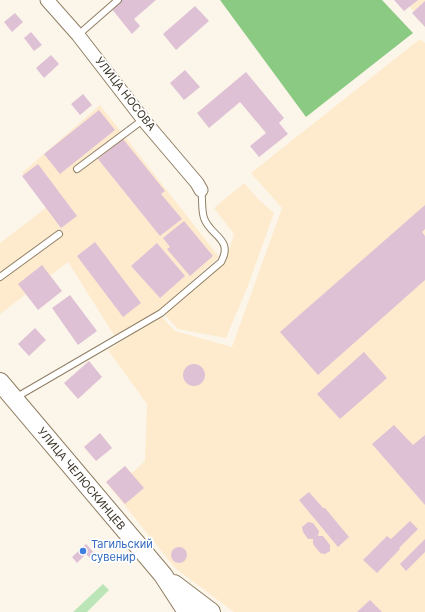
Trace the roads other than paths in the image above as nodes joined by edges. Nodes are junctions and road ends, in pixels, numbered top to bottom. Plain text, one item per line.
1 (48, 0) edge
2 (118, 0) edge
3 (78, 35) junction
4 (144, 120) junction
5 (77, 169) dead end
6 (201, 190) joint
7 (59, 234) dead end
8 (0, 277) edge
9 (0, 382) edge
10 (14, 399) junction
11 (162, 575) junction
12 (187, 612) edge
13 (211, 612) edge

1 - 3 street, УЛИЦА НОСОВА
2 - 3 lane
3 - 4 street, УЛИЦА НОСОВА
4 - 5 lane
4 - 6 street, УЛИЦА НОСОВА
6 - 10 lane
7 - 8 lane
9 - 10 main road, УЛИЦА ЧЕЛЮСКИНЦЕВ
10 - 11 main road, УЛИЦА ЧЕЛЮСКИНЦЕВ
11 - 12 main road, УЛИЦА ЧЕЛЮСКИНЦЕВ
11 - 13 main road, УЛИЦА ЧЕЛЮСКИНЦЕВ

